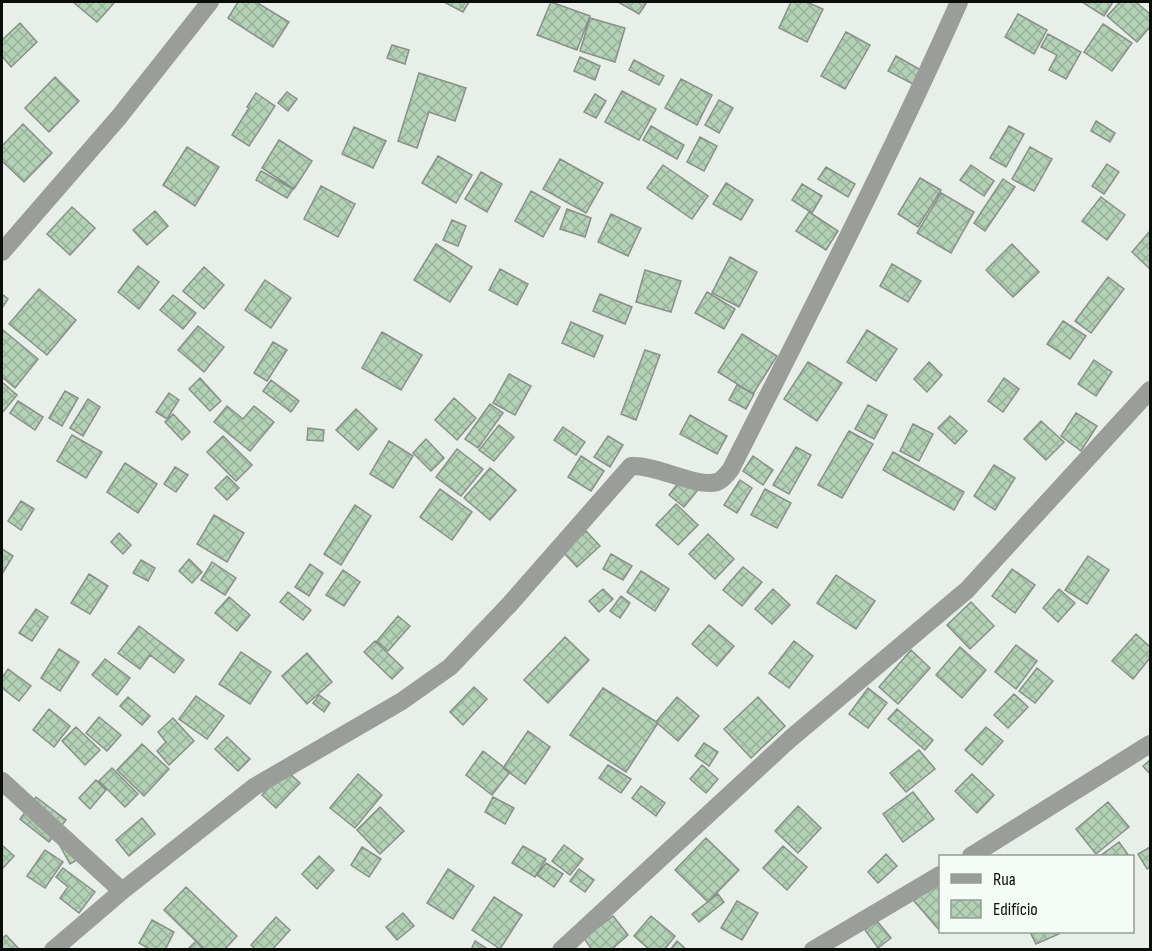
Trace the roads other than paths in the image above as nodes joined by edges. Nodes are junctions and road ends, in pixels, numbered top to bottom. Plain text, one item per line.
1 (210, 2) edge
2 (959, 2) edge
3 (2, 252) edge
4 (1150, 390) edge
5 (1150, 744) edge
6 (2, 781) edge
7 (974, 855) edge
8 (939, 876) edge
9 (122, 891) junction
10 (53, 950) edge
11 (561, 950) edge
12 (813, 950) edge

1 - 3 street
2 - 9 street
4 - 11 street
5 - 7 street
6 - 9 street
8 - 12 street
9 - 10 street

